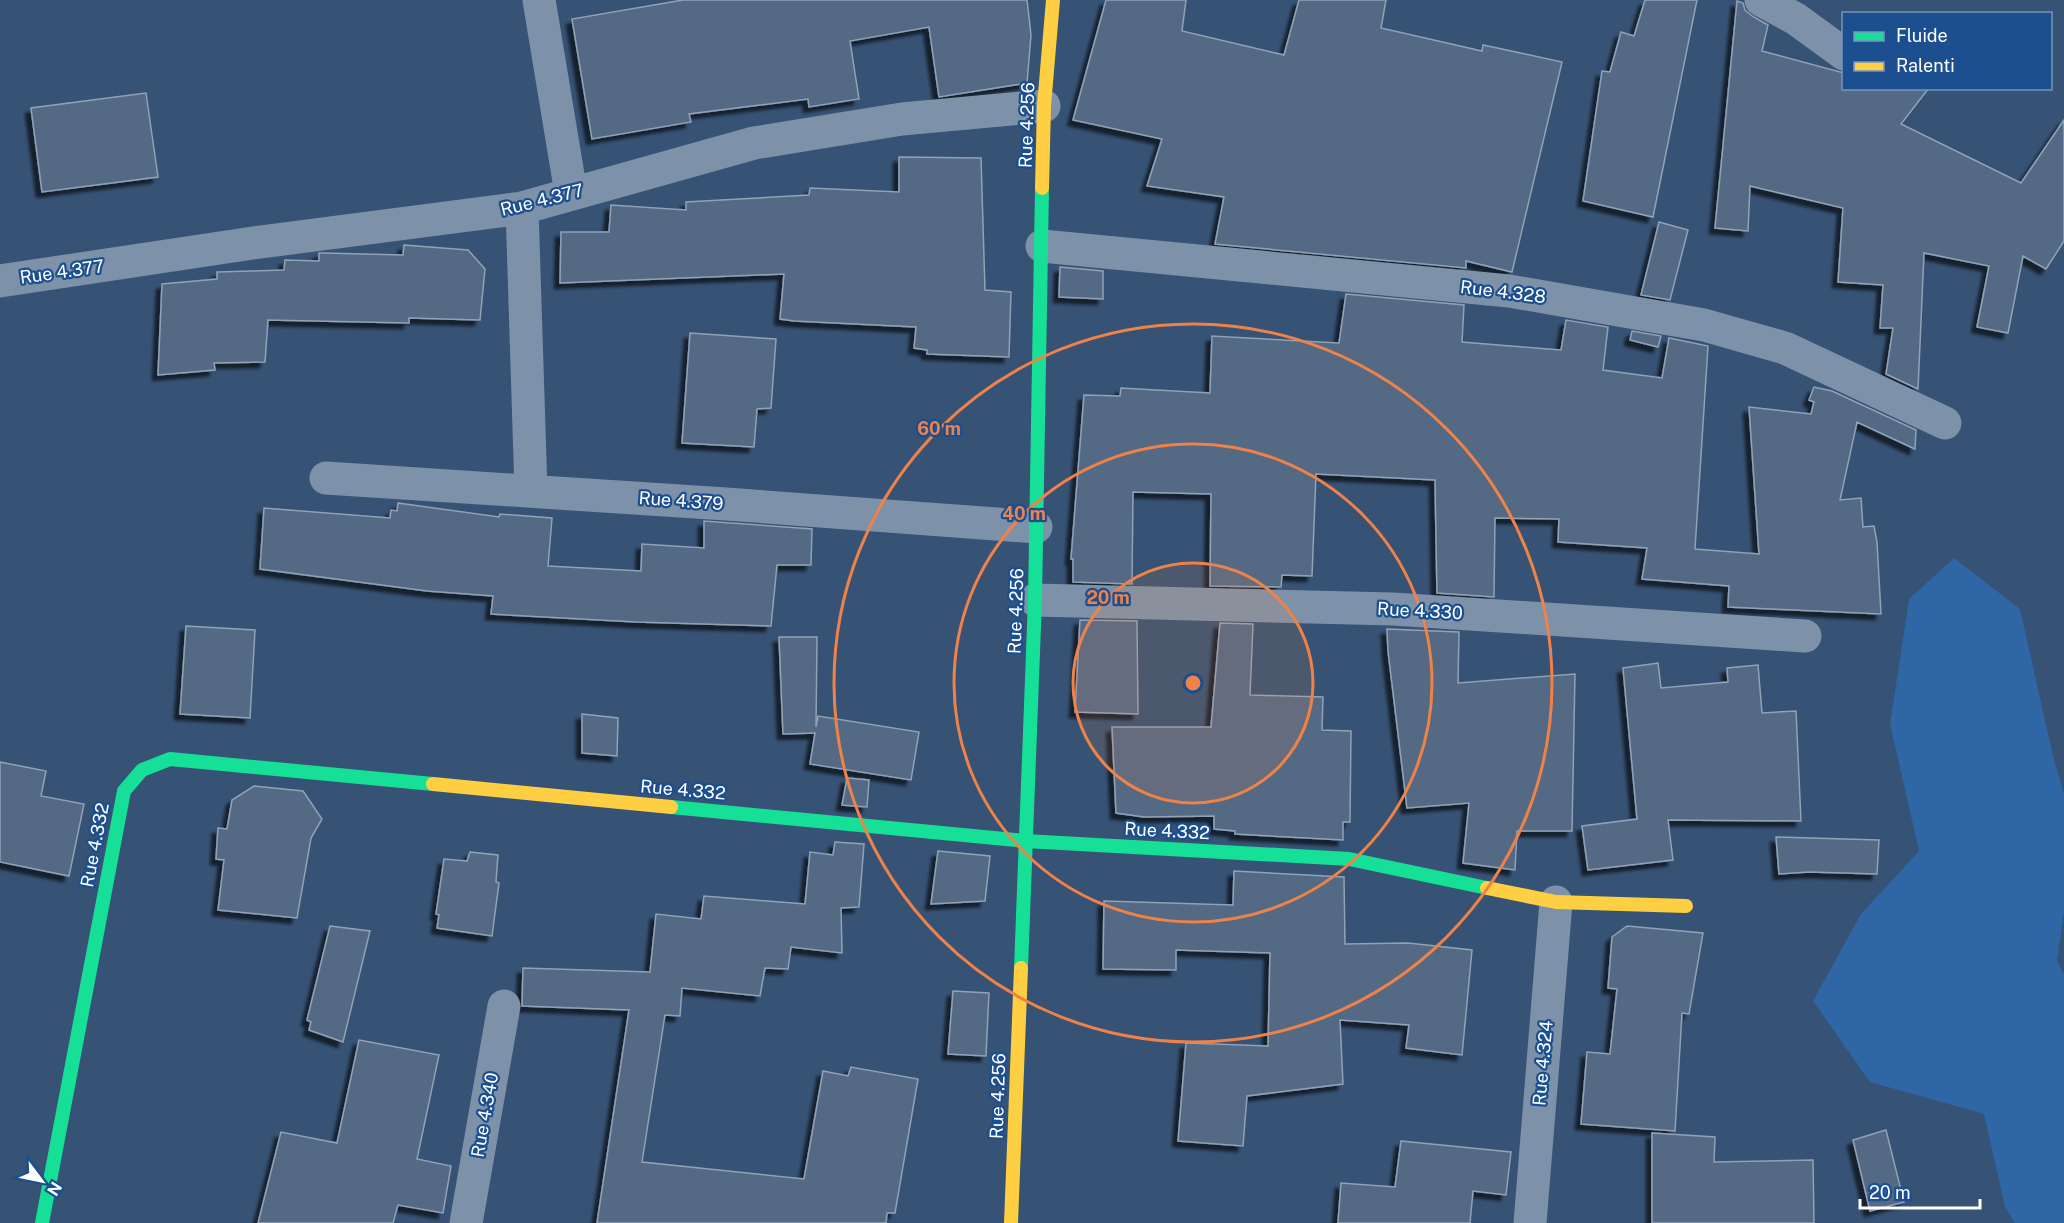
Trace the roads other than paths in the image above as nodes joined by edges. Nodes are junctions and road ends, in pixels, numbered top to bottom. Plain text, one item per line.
1 (539, 0) edge
2 (1053, 0) edge
3 (1761, 0) edge
4 (1842, 53) edge
5 (1044, 106) junction
6 (571, 193) junction
7 (522, 208) junction
8 (1042, 246) junction
9 (0, 281) edge
10 (1944, 423) dead end
11 (326, 478) dead end
12 (531, 491) junction
13 (1036, 526) junction
14 (1035, 600) junction
15 (1805, 636) dead end
16 (1025, 841) junction
17 (1556, 902) junction
18 (1686, 906) dead end
19 (504, 1006) dead end
20 (42, 1223) edge
21 (466, 1223) edge
22 (1011, 1223) edge
23 (1530, 1223) edge

1 - 6 street
2 - 5 street, Rue 4.256
3 - 4 street
5 - 6 street, Rue 4.377
5 - 8 street, Rue 4.256
6 - 7 street, Rue 4.377
7 - 9 street, Rue 4.377
7 - 12 street
8 - 10 street, Rue 4.328
8 - 13 street, Rue 4.256
11 - 12 street, Rue 4.379
12 - 13 street, Rue 4.379
13 - 14 street, Rue 4.256
14 - 15 street, Rue 4.330
14 - 16 street, Rue 4.256
16 - 17 street, Rue 4.332
16 - 20 street, Rue 4.332
16 - 22 street, Rue 4.256
17 - 18 street, Rue 4.332
17 - 23 street, Rue 4.324
19 - 21 street, Rue 4.340

